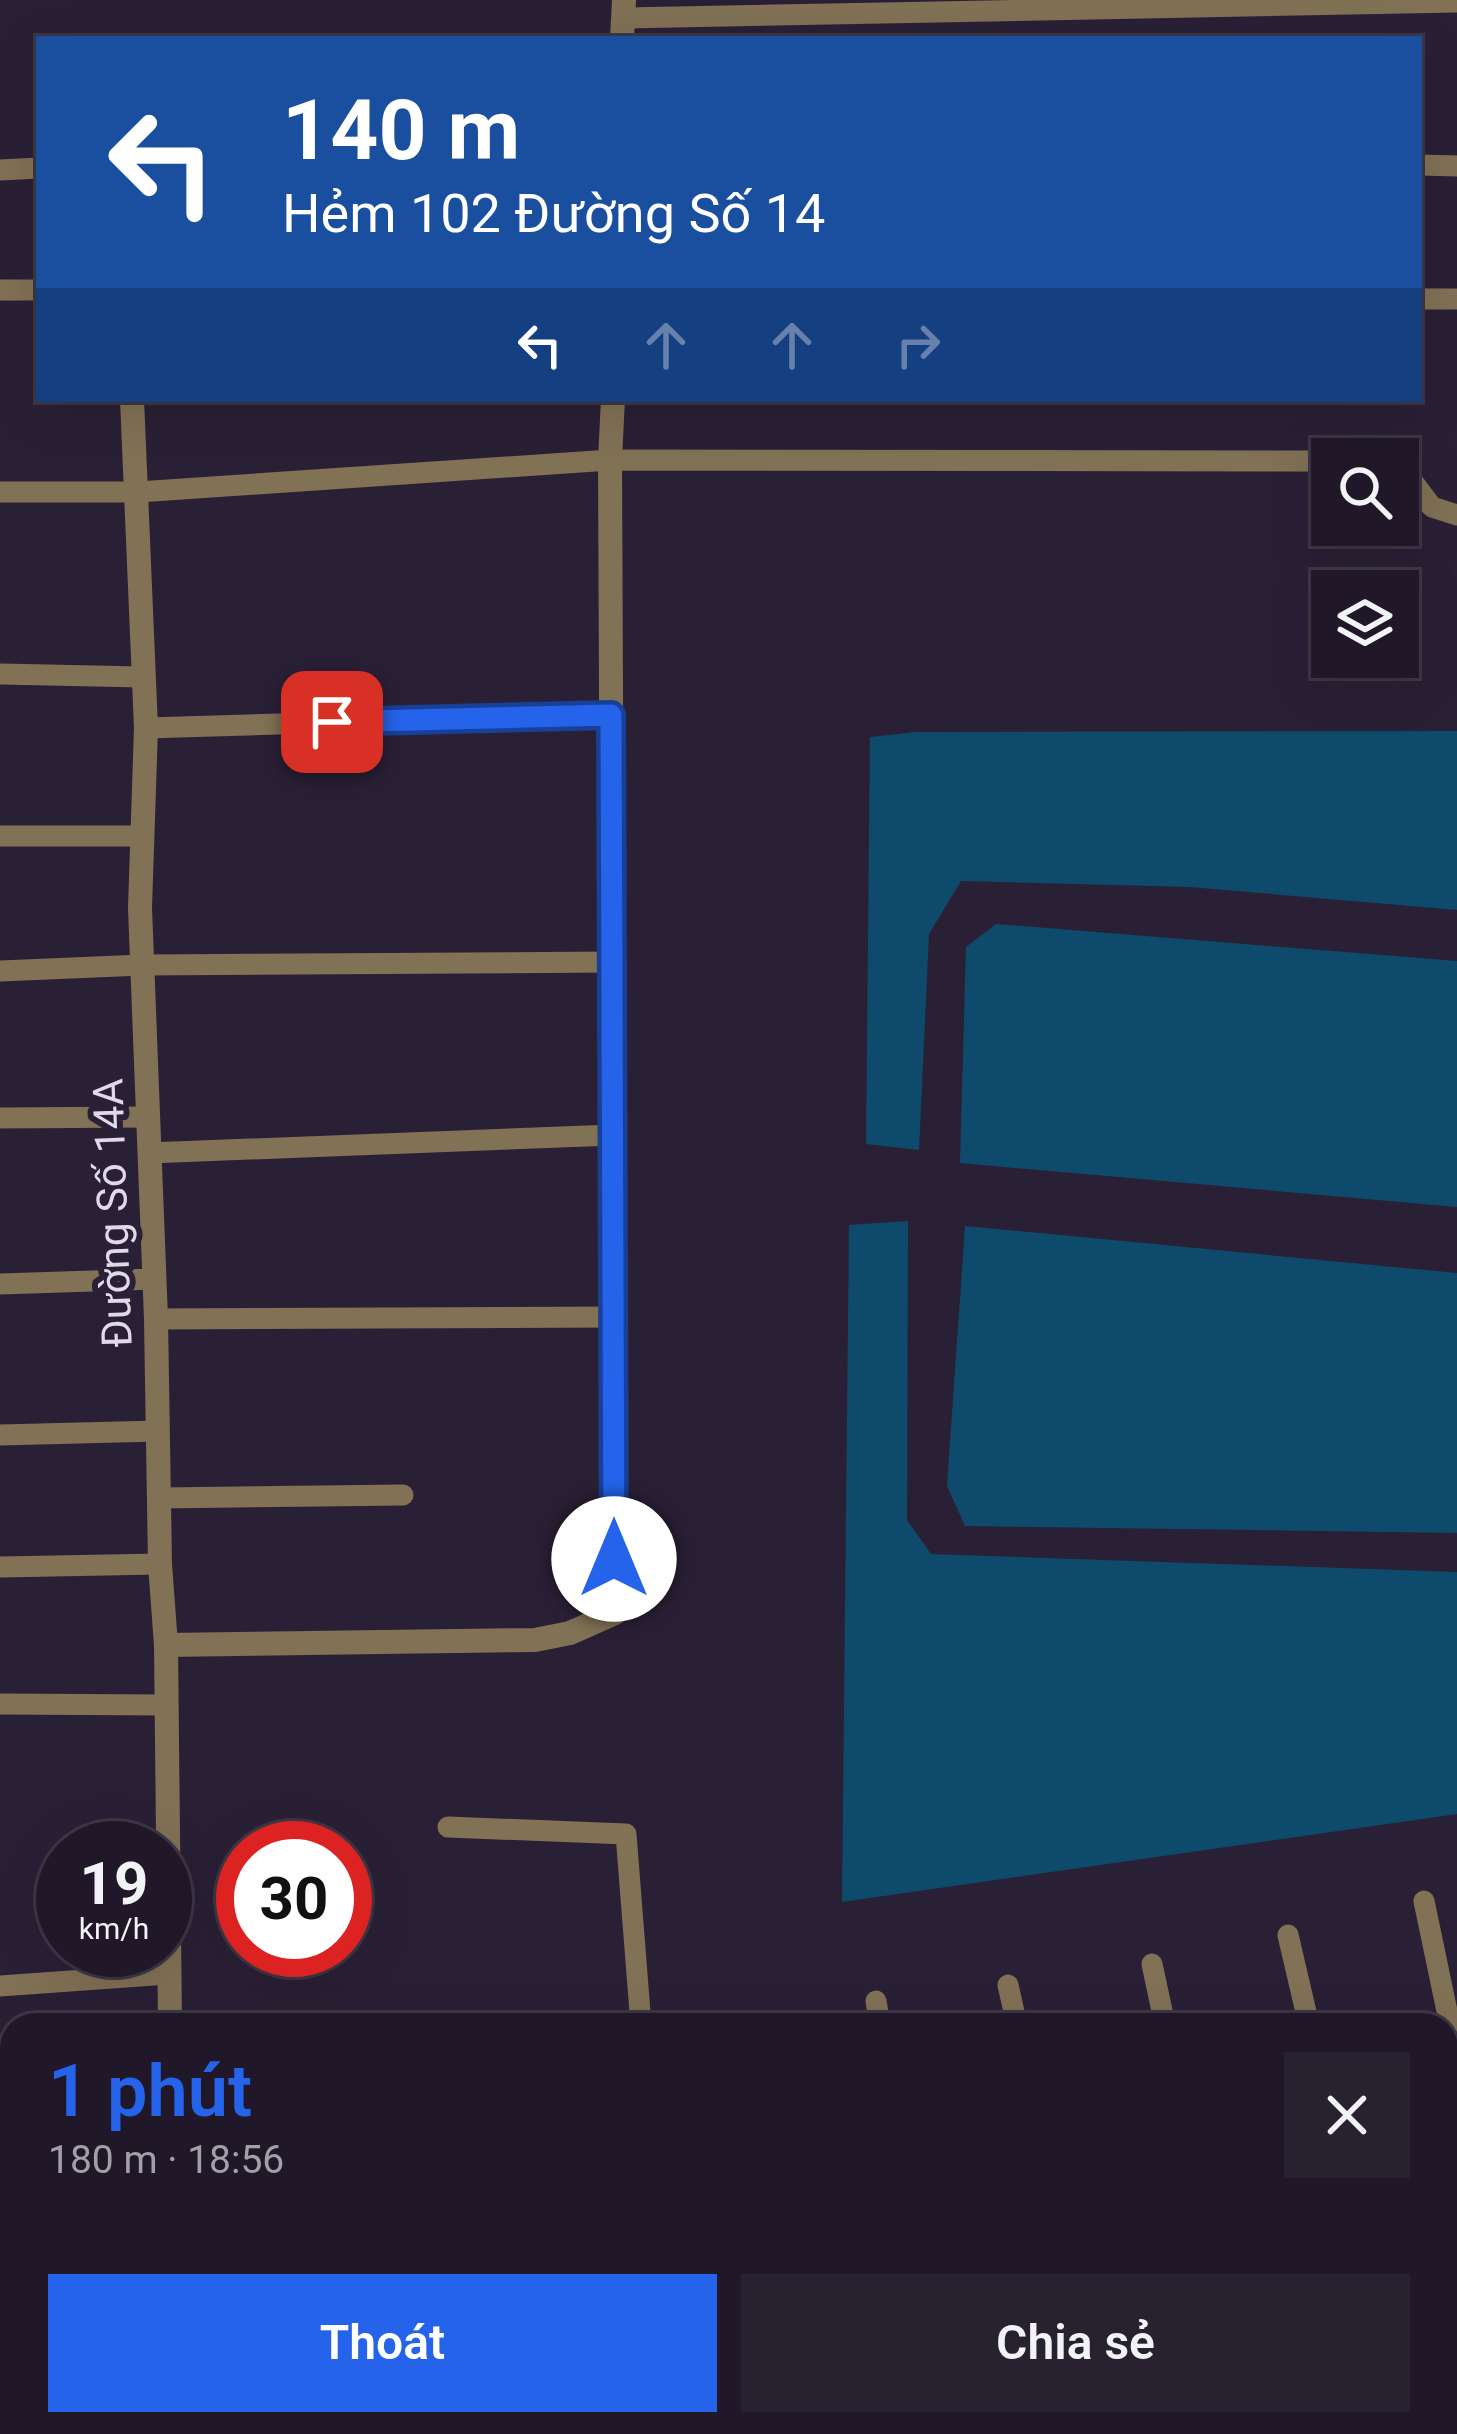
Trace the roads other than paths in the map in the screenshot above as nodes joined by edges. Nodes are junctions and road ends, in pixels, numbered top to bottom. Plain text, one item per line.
1 (1457, 2) edge
2 (623, 19) edge
3 (1422, 165) edge
4 (1457, 166) edge
5 (36, 168) edge
6 (0, 170) edge
7 (0, 290) edge
8 (36, 290) edge
9 (1422, 299) edge
10 (1457, 299) edge
11 (132, 402) edge
12 (613, 402) edge
13 (610, 460) junction
14 (1311, 461) edge
15 (1419, 490) edge
16 (0, 492) edge
17 (138, 492) junction
18 (1457, 515) edge
19 (0, 674) edge
20 (143, 677) junction
21 (611, 715) junction
22 (146, 728) junction
23 (0, 836) edge
24 (142, 836) junction
25 (612, 962) junction
26 (142, 965) junction
27 (0, 970) edge
28 (148, 1117) junction
29 (0, 1118) edge
30 (613, 1135) junction
31 (149, 1153) junction
32 (154, 1279) junction
33 (0, 1283) edge
34 (614, 1317) junction
35 (156, 1319) junction
36 (158, 1431) junction
37 (0, 1435) edge
38 (404, 1495) dead end
39 (160, 1498) junction
40 (160, 1564) junction
41 (0, 1567) edge
42 (166, 1645) junction
43 (0, 1705) edge
44 (165, 1706) junction
45 (166, 1821) edge
46 (448, 1827) dead end
47 (1424, 1901) dead end
48 (1288, 1934) dead end
49 (1152, 1964) dead end
50 (126, 1977) edge
51 (168, 1977) edge
52 (1009, 1985) dead end
53 (0, 1986) edge
54 (876, 2001) dead end
55 (170, 2013) edge
56 (640, 2013) edge
57 (878, 2013) edge
58 (1015, 2013) edge
59 (1162, 2013) edge
60 (1306, 2013) edge
61 (1447, 2013) edge

1 - 2 lane
3 - 4 lane
5 - 6 lane
7 - 8 lane
9 - 10 lane
11 - 17 street, Đường Số 14A
12 - 13 street
13 - 14 lane
13 - 17 lane
13 - 21 street
15 - 18 lane
16 - 17 lane
17 - 20 street, Đường Số 14A
19 - 20 lane
20 - 22 street, Đường Số 14A
21 - 22 lane
21 - 25 street
22 - 24 street, Đường Số 14A
23 - 24 lane
24 - 26 street, Đường Số 14A
25 - 26 lane
25 - 30 street
26 - 27 lane
26 - 28 street, Đường Số 14A
28 - 29 lane
28 - 31 street, Đường Số 14A
30 - 31 lane
30 - 34 street
31 - 32 street, Đường Số 14A
32 - 33 lane
32 - 35 street, Đường Số 14A
34 - 35 lane
34 - 42 street
35 - 36 street, Đường Số 14A
36 - 37 lane
36 - 39 street, Đường Số 14A
38 - 39 lane
39 - 40 street, Đường Số 14A
40 - 41 lane
40 - 42 street, Đường Số 14A
42 - 44 street, Đường Số 14A
43 - 44 lane
44 - 45 street, Đường Số 14A
46 - 56 lane
47 - 61 lane
48 - 60 lane
49 - 59 lane
50 - 53 lane
51 - 55 street, Đường Số 14A
52 - 58 lane
54 - 57 lane

